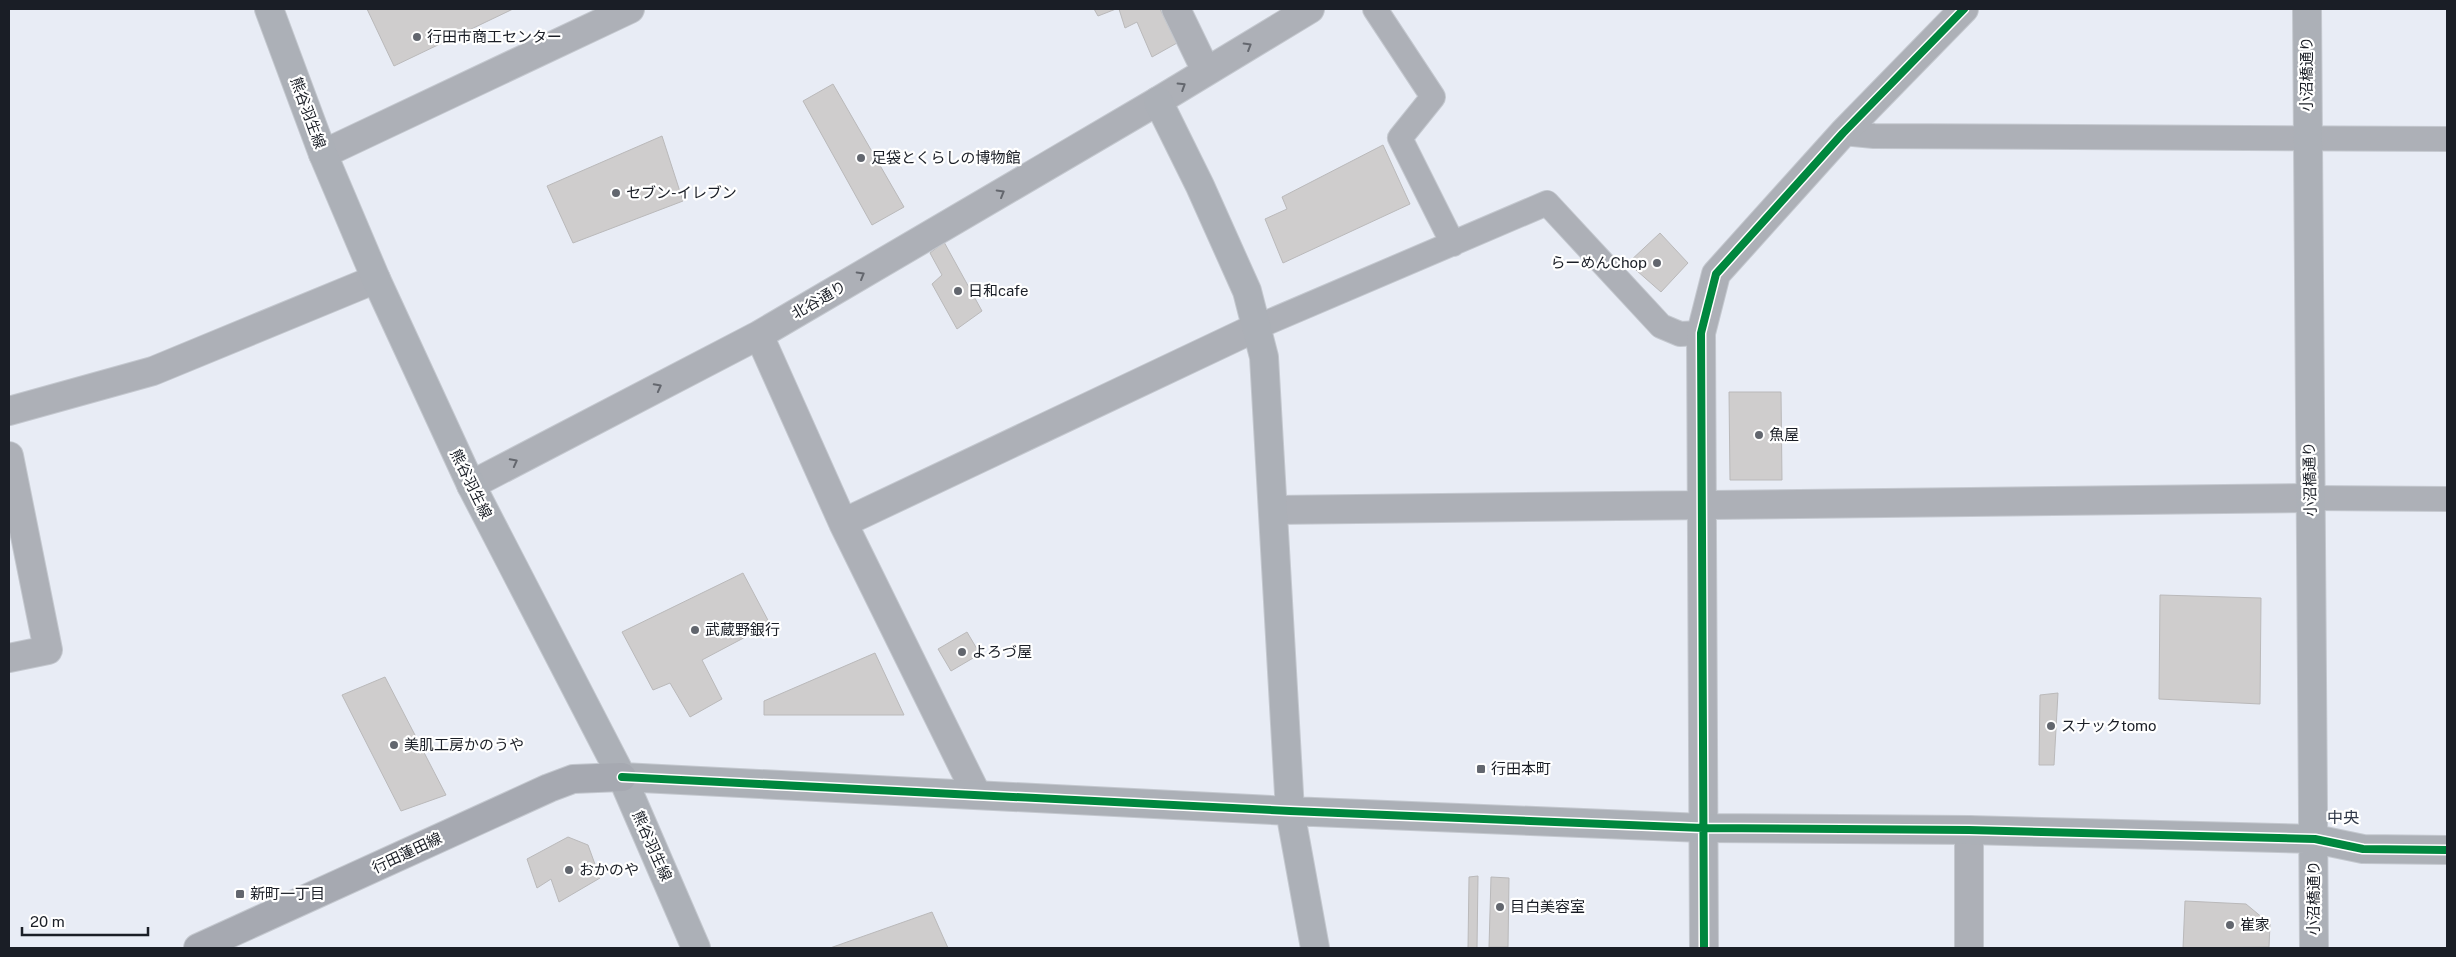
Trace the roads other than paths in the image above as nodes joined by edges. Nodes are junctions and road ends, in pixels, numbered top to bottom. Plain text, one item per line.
1 (270, 9) edge
2 (630, 9) edge
3 (1176, 9) edge
4 (1310, 9) edge
5 (1375, 9) edge
6 (1964, 9) edge
7 (2307, 9) edge
8 (1206, 71) junction
9 (1158, 101) junction
10 (1843, 132) junction
11 (2307, 138) junction
12 (2447, 138) edge
13 (323, 154) junction
14 (1452, 244) junction
15 (376, 280) junction
16 (1257, 327) junction
17 (1701, 333) junction
18 (759, 335) junction
19 (9, 411) edge
20 (9, 456) edge
21 (471, 485) junction
22 (2310, 498) junction
23 (2447, 499) edge
24 (1701, 507) junction
25 (1273, 510) junction
26 (843, 523) junction
27 (9, 658) edge
28 (622, 777) junction
29 (976, 793) junction
30 (1290, 811) junction
31 (1703, 828) junction
32 (1969, 830) junction
33 (2315, 840) junction
34 (2447, 850) edge
35 (198, 948) edge
36 (696, 948) edge
37 (1314, 948) edge
38 (1704, 948) edge
39 (1969, 948) edge
40 (2314, 948) edge

1 - 13 street, 熊谷羽生線
2 - 13 street
3 - 8 street
8 -> 4 street, 北谷通り
5 - 14 lane
6 - 10 street
7 - 11 street, 小沼橋通り
9 -> 8 street, 北谷通り
9 - 16 street
18 -> 9 street, 北谷通り
10 - 11 lane
10 - 17 street
11 - 12 lane
11 - 22 street, 小沼橋通り
13 - 15 street, 熊谷羽生線
14 - 16 lane
14 - 17 lane
15 - 19 street
15 - 21 street, 熊谷羽生線
16 - 25 street
16 - 26 street
17 - 24 street
21 -> 18 street, 北谷通り
18 - 26 street
20 - 27 street
21 - 28 street, 熊谷羽生線
22 - 23 lane
22 - 24 street
22 - 33 street, 小沼橋通り
24 - 25 street
24 - 31 street
25 - 30 street
26 - 29 street
28 - 29 street
28 - 35 main road, 行田蓮田線
28 - 36 street, 熊谷羽生線
29 - 30 street
30 - 31 street
30 - 37 street
31 - 32 street
31 - 38 street
32 - 33 street
32 - 39 street
33 - 34 street
33 - 40 street, 小沼橋通り

